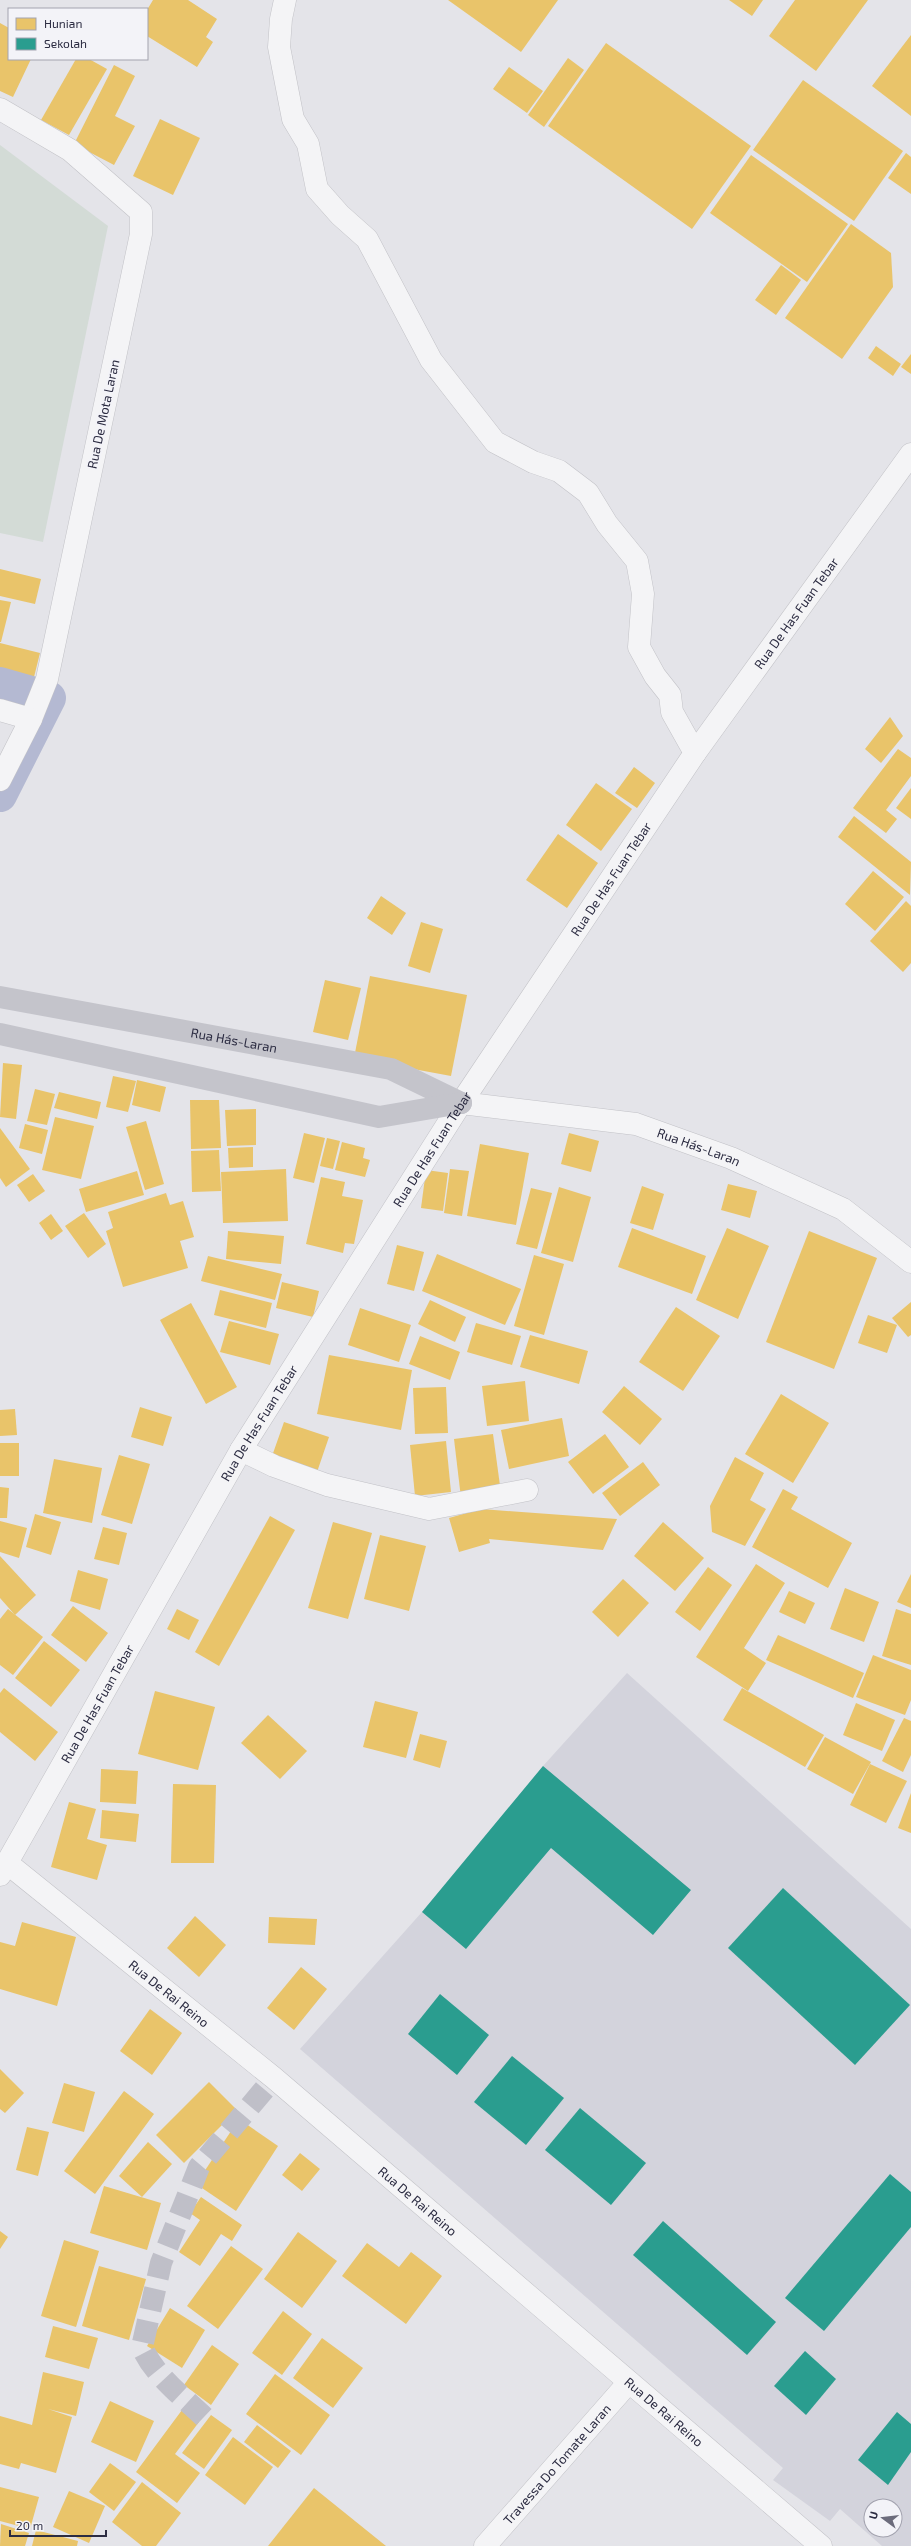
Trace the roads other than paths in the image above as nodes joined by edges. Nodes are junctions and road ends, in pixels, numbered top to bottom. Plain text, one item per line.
1 (285, 0) edge
2 (0, 109) edge
3 (911, 454) edge
4 (0, 710) edge
5 (31, 719) junction
6 (695, 753) junction
7 (0, 780) edge
8 (0, 997) edge
9 (0, 1034) edge
10 (461, 1103) junction
11 (911, 1262) edge
12 (241, 1450) junction
13 (527, 1490) dead end
14 (4, 1869) edge
15 (629, 2382) junction
16 (485, 2546) edge
17 (822, 2546) edge

1 - 6 street
2 - 5 street, Rua De Mota Laran
3 - 6 street, Rua De Has Fuan Tebar
4 - 5 street
5 - 7 street, Rua De Mota Laran
6 - 10 street, Rua De Has Fuan Tebar
8 - 10 main road, Rua Hás-Laran
9 - 10 main road, Rua Hás-Laran
10 - 11 street, Rua Hás-Laran
10 - 12 street, Rua De Has Fuan Tebar
12 - 13 street
12 - 14 street, Rua De Has Fuan Tebar
14 - 15 street, Rua De Rai Reino
15 - 16 street, Travessa Do Tomate Laran
15 - 17 street, Rua De Rai Reino

